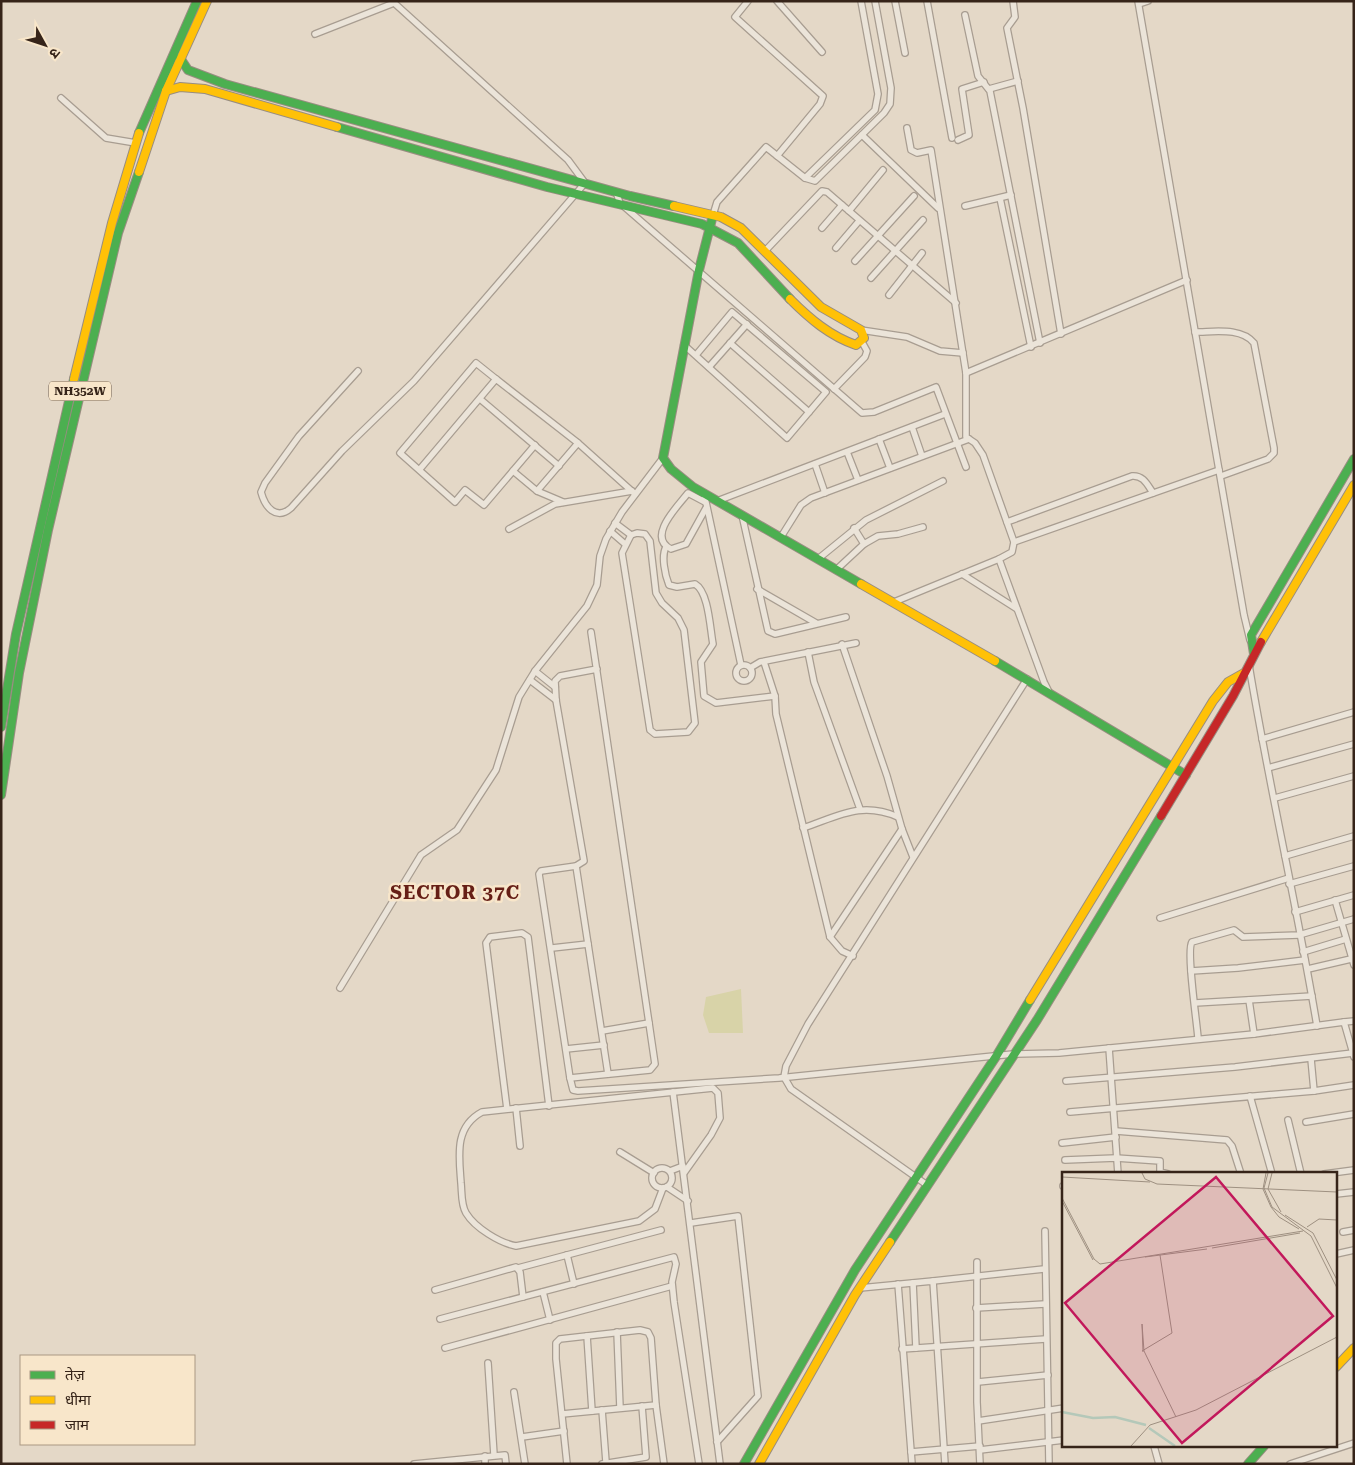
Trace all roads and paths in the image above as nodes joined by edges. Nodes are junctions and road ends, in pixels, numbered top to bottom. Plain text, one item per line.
1 (197, 1) edge
2 (207, 1) edge
3 (748, 1) edge
4 (777, 1) edge
5 (861, 1) edge
6 (875, 1) edge
7 (895, 1) edge
8 (927, 1) edge
9 (1013, 1) edge
10 (1148, 1) edge
11 (393, 2) edge
12 (1138, 2) edge
13 (965, 15) dead end
14 (315, 34) dead end
15 (822, 52) dead end
16 (904, 53) dead end
17 (180, 58) junction
18 (203, 77) junction
19 (1018, 81) junction
20 (984, 82) junction
21 (203, 88) junction
22 (989, 88) junction
23 (166, 92) junction
24 (61, 98) dead end
25 (907, 128) dead end
26 (862, 135) junction
27 (136, 143) junction
28 (777, 156) junction
29 (883, 170) dead end
30 (806, 178) junction
31 (586, 183) junction
32 (616, 192) junction
33 (578, 194) junction
34 (1010, 195) junction
35 (914, 196) dead end
36 (1000, 198) junction
37 (620, 202) junction
38 (842, 205) junction
39 (965, 206) dead end
40 (938, 209) junction
41 (849, 211) junction
42 (713, 215) junction
43 (923, 220) dead end
44 (859, 221) junction
45 (710, 228) junction
46 (822, 228) dead end
47 (877, 236) junction
48 (836, 248) dead end
49 (895, 251) junction
50 (765, 252) junction
51 (922, 253) dead end
52 (855, 262) dead end
53 (912, 266) junction
54 (698, 270) junction
55 (872, 278) dead end
56 (1187, 280) junction
57 (889, 295) dead end
58 (956, 303) junction
59 (747, 324) junction
60 (861, 330) junction
61 (1195, 332) junction
62 (1061, 334) junction
63 (862, 342) junction
64 (730, 343) junction
65 (1040, 343) junction
66 (684, 345) junction
67 (1031, 347) junction
68 (963, 353) junction
69 (696, 355) junction
70 (709, 367) junction
71 (358, 371) dead end
72 (966, 373) junction
73 (496, 380) junction
74 (834, 389) junction
75 (480, 399) junction
76 (809, 412) junction
77 (945, 414) junction
78 (912, 427) junction
79 (969, 439) junction
80 (879, 440) junction
81 (578, 443) junction
82 (956, 443) junction
83 (534, 445) junction
84 (56, 452) junction
85 (65, 452) junction
86 (847, 452) junction
87 (922, 456) junction
88 (663, 458) junction
89 (1354, 459) edge
90 (815, 464) junction
91 (559, 466) junction
92 (966, 467) dead end
93 (890, 468) junction
94 (420, 469) junction
95 (513, 472) junction
96 (1220, 473) junction
97 (858, 480) junction
98 (943, 481) dead end
99 (1354, 485) edge
100 (537, 492) junction
101 (634, 492) junction
102 (704, 493) junction
103 (825, 493) junction
104 (1153, 493) junction
105 (717, 501) junction
106 (563, 502) junction
107 (706, 504) junction
108 (742, 515) junction
109 (1007, 522) junction
110 (615, 523) junction
111 (922, 527) dead end
112 (854, 528) junction
113 (509, 529) dead end
114 (610, 531) junction
115 (631, 535) junction
116 (781, 537) junction
117 (1014, 542) junction
118 (625, 544) junction
119 (864, 544) junction
120 (666, 547) junction
121 (818, 559) junction
122 (998, 559) junction
123 (836, 570) junction
124 (962, 574) junction
125 (757, 590) junction
126 (894, 602) junction
127 (1017, 609) junction
128 (846, 617) dead end
129 (816, 623) junction
130 (591, 632) dead end
131 (1251, 642) junction
132 (856, 643) dead end
133 (842, 644) junction
134 (808, 652) junction
135 (1254, 654) junction
136 (764, 662) junction
137 (741, 665) junction
138 (1249, 665) junction
139 (750, 668) junction
140 (597, 669) junction
141 (536, 671) junction
142 (1244, 673) junction
143 (1027, 679) junction
144 (530, 680) junction
145 (556, 687) junction
146 (1049, 692) junction
147 (775, 696) junction
148 (556, 700) junction
149 (1354, 712) edge
150 (1, 727) edge
151 (1262, 738) junction
152 (1354, 744) edge
153 (1172, 768) junction
154 (1268, 768) junction
155 (1186, 775) junction
156 (1354, 776) edge
157 (1, 795) edge
158 (1275, 798) junction
159 (860, 809) junction
160 (898, 817) junction
161 (803, 828) junction
162 (902, 829) junction
163 (1354, 836) edge
164 (1285, 856) junction
165 (914, 857) junction
166 (576, 866) junction
167 (1354, 866) edge
168 (1289, 881) junction
169 (1354, 895) edge
170 (1335, 900) junction
171 (1295, 912) junction
172 (1160, 918) dead end
173 (1354, 919) edge
174 (1341, 923) junction
175 (1299, 935) junction
176 (830, 938) junction
177 (1346, 939) junction
178 (588, 944) junction
179 (1351, 947) edge
180 (552, 948) junction
181 (1303, 952) junction
182 (853, 956) junction
183 (1351, 958) junction
184 (1305, 960) junction
185 (1354, 965) edge
186 (1308, 969) junction
187 (1191, 971) junction
188 (340, 988) dead end
189 (1312, 996) junction
190 (1249, 1000) junction
191 (1194, 1003) junction
192 (1354, 1021) edge
193 (1344, 1022) junction
194 (649, 1023) junction
195 (1317, 1026) junction
196 (602, 1032) junction
197 (1254, 1034) junction
198 (1198, 1038) junction
199 (604, 1045) junction
200 (1109, 1048) junction
201 (566, 1049) junction
202 (1013, 1054) junction
203 (997, 1055) junction
204 (1353, 1055) edge
205 (1311, 1059) junction
206 (608, 1074) junction
207 (784, 1077) junction
208 (570, 1078) junction
209 (1112, 1078) junction
210 (1066, 1081) dead end
211 (1354, 1084) edge
212 (1314, 1091) junction
213 (673, 1092) junction
214 (1250, 1096) junction
215 (549, 1106) junction
216 (516, 1108) junction
217 (507, 1109) junction
218 (1114, 1109) junction
219 (1070, 1112) dead end
220 (1354, 1114) edge
221 (1288, 1120) dead end
222 (1306, 1122) dead end
223 (1116, 1134) junction
224 (1062, 1143) dead end
225 (520, 1146) dead end
226 (620, 1152) dead end
227 (1116, 1158) junction
228 (1065, 1160) dead end
229 (683, 1166) junction
230 (1354, 1170) edge
231 (670, 1171) junction
232 (1118, 1172) edge
233 (1160, 1172) edge
234 (1240, 1172) edge
235 (1271, 1172) edge
236 (1301, 1172) edge
237 (1338, 1172) edge
238 (654, 1173) junction
239 (684, 1173) junction
240 (916, 1178) junction
241 (927, 1185) junction
242 (665, 1188) junction
243 (1354, 1192) edge
244 (1338, 1194) edge
245 (688, 1201) junction
246 (690, 1223) junction
247 (661, 1230) dead end
248 (1354, 1230) edge
249 (1045, 1231) dead end
250 (1343, 1232) dead end
251 (1354, 1250) edge
252 (1338, 1254) edge
253 (566, 1255) junction
254 (977, 1262) dead end
255 (518, 1268) junction
256 (1044, 1269) junction
257 (978, 1275) junction
258 (933, 1281) junction
259 (913, 1283) junction
260 (574, 1284) junction
261 (898, 1284) junction
262 (672, 1286) junction
263 (860, 1288) junction
264 (435, 1290) dead end
265 (543, 1292) junction
266 (523, 1297) junction
267 (1045, 1304) junction
268 (976, 1308) junction
269 (440, 1319) dead end
270 (550, 1320) junction
271 (617, 1332) junction
272 (587, 1336) junction
273 (1046, 1340) junction
274 (976, 1344) junction
275 (937, 1347) junction
276 (445, 1348) dead end
277 (916, 1348) junction
278 (1354, 1348) edge
279 (902, 1349) junction
280 (488, 1363) dead end
281 (1338, 1365) edge
282 (1048, 1374) junction
283 (978, 1382) junction
284 (514, 1392) dead end
285 (656, 1405) junction
286 (642, 1406) junction
287 (620, 1408) junction
288 (1062, 1408) edge
289 (602, 1410) junction
290 (592, 1411) junction
291 (1048, 1411) junction
292 (562, 1414) junction
293 (978, 1421) junction
294 (564, 1431) junction
295 (522, 1437) junction
296 (1062, 1440) edge
297 (717, 1442) junction
298 (1354, 1443) edge
299 (1048, 1444) junction
300 (980, 1448) junction
301 (1155, 1448) edge
302 (1262, 1448) edge
303 (944, 1450) junction
304 (911, 1452) junction
305 (494, 1455) junction
306 (485, 1456) junction
307 (456, 1461) edge
308 (425, 1463) edge
309 (603, 1463) edge
310 (414, 1464) edge
311 (485, 1464) edge
312 (506, 1464) edge
313 (525, 1464) edge
314 (567, 1464) edge
315 (664, 1464) edge
316 (699, 1464) edge
317 (720, 1464) edge
318 (744, 1464) edge
319 (759, 1464) edge
320 (912, 1464) edge
321 (945, 1464) edge
322 (980, 1464) edge
323 (1049, 1464) edge
324 (1159, 1464) edge
325 (1248, 1464) edge
326 (1290, 1464) edge

1 - 27 main road, NH352W
2 - 17 main road, NH352W
3 - 28 street
4 - 15 street
5 - 30 street
6 - 26 street
7 - 16 street
8 - 20 street
9 - 19 street
10 - 12 street
11 - 14 street
11 - 31 street
12 - 56 street
13 - 20 street
17 - 18 main road
17 - 23 main road, NH352W
18 - 21 main road
18 - 31 main road
19 - 22 street
19 - 62 street
20 - 22 street
21 - 23 main road
21 - 33 main road
22 - 34 street
23 - 85 main road, NH352W
24 - 27 street
25 - 40 street
26 - 30 street
26 - 40 street
27 - 84 main road, NH352W
28 - 30 street
28 - 42 street
29 - 41 street
31 - 32 main road
31 - 33 street
32 - 37 street
32 - 42 main road
33 - 37 main road
33 - 71 street
34 - 36 street
34 - 65 street
35 - 47 street
36 - 39 street
36 - 67 street
37 - 45 main road
37 - 54 street
38 - 41 street
38 - 46 street
38 - 50 street
40 - 58 street
41 - 44 street
42 - 45 main road
42 - 50 main road
43 - 49 street
44 - 47 street
44 - 48 street
45 - 54 main road
45 - 63 main road
47 - 49 street
47 - 52 street
49 - 53 street
49 - 55 street
50 - 60 main road
51 - 53 street
53 - 57 street
53 - 58 street
54 - 66 main road
54 - 74 street
56 - 61 street
56 - 62 street
58 - 68 street
59 - 64 street
59 - 69 street
59 - 76 street
60 - 63 main road
60 - 68 street
61 - 96 street
61 - 96 street
62 - 65 street
63 - 74 street
64 - 70 street
64 - 76 street
65 - 67 street
66 - 69 street
66 - 88 main road
67 - 72 street
68 - 72 street
69 - 70 street
70 - 76 street
72 - 79 street
73 - 75 street
73 - 81 street
73 - 94 street
74 - 77 street
75 - 83 street
75 - 94 street
77 - 78 street
77 - 82 street
78 - 80 street
78 - 87 street
79 - 82 street
79 - 109 street
80 - 86 street
80 - 93 street
81 - 91 street
81 - 101 street
82 - 87 street
82 - 92 street
83 - 91 street
83 - 95 street
84 - 85 main road
84 - 150 main road, NH352W
85 - 157 main road, NH352W
86 - 90 street
86 - 97 street
87 - 93 street
88 - 101 street
88 - 102 main road
89 - 131 main road
90 - 103 street
90 - 105 street
91 - 100 street
93 - 97 street
94 - 95 street
95 - 100 street
96 - 104 street
96 - 131 street
97 - 103 street
98 - 112 street
99 - 135 main road
100 - 106 street
101 - 106 street
101 - 110 street
102 - 105 main road
102 - 107 street
103 - 116 street
104 - 109 street
104 - 117 street
105 - 108 main road
106 - 113 street
107 - 120 street
107 - 120 street
107 - 137 street
108 - 116 main road
108 - 125 street
109 - 117 street
110 - 114 street
110 - 115 street
111 - 119 street
112 - 119 street
112 - 121 street
114 - 118 street
114 - 141 street
115 - 118 street
115 - 118 street
116 - 121 main road
117 - 122 street
119 - 123 street
120 - 147 street
121 - 123 main road
122 - 124 street
122 - 127 street
123 - 126 main road
124 - 126 street
124 - 127 street
125 - 129 street
125 - 129 street
126 - 143 main road
127 - 146 street
128 - 129 street
130 - 140 street
131 - 135 main road
132 - 133 street
133 - 134 street
133 - 160 street
134 - 136 street
134 - 159 street
135 - 138 main road
136 - 139 street
136 - 147 street
137 - 139 street
137 - 139 street
138 - 142 main road
138 - 151 street
140 - 145 street
140 - 194 street
141 - 144 street
141 - 145 street
142 - 153 main road
142 - 155 main road
143 - 146 main road
143 - 165 street
144 - 148 street
144 - 188 street
145 - 148 street
146 - 153 main road
147 - 161 street
148 - 166 street
149 - 151 street
151 - 154 street
152 - 154 street
153 - 155 main road
153 - 203 main road
154 - 158 street
155 - 202 main road
156 - 158 street
158 - 164 street
159 - 160 street
159 - 161 street
160 - 162 street
161 - 176 street
162 - 165 street
162 - 176 street
163 - 164 street
164 - 168 street
165 - 182 street
166 - 178 street
166 - 180 street
167 - 168 street
168 - 171 street
168 - 172 street
169 - 170 street
170 - 171 street
170 - 174 street
171 - 175 street
173 - 174 street
174 - 175 street
174 - 177 street
175 - 181 street
175 - 187 street
176 - 182 street
177 - 179 street
177 - 181 street
178 - 180 street
178 - 196 street
179 - 183 street
180 - 201 street
181 - 184 street
182 - 207 street
183 - 185 street
183 - 186 street
184 - 186 street
184 - 187 street
186 - 189 street
187 - 191 street
189 - 190 street
189 - 195 street
190 - 191 street
190 - 197 street
191 - 198 street
192 - 193 street
193 - 195 street
193 - 204 street
194 - 196 street
194 - 206 street
195 - 197 street
196 - 199 street
197 - 198 street
198 - 200 street
199 - 201 street
199 - 206 street
200 - 202 street
200 - 209 street
201 - 208 street
202 - 203 street
202 - 241 main road
203 - 207 street
203 - 240 main road
204 - 205 street
205 - 209 street
205 - 212 street
206 - 208 street
207 - 208 street
207 - 240 street
209 - 210 street
209 - 218 street
211 - 212 street
212 - 214 street
213 - 215 street
213 - 229 street
213 - 239 street
214 - 218 street
214 - 235 street
215 - 216 street
215 - 217 street
216 - 217 street
216 - 225 street
217 - 242 street
218 - 219 street
218 - 223 street
220 - 222 street
221 - 236 street
223 - 224 street
223 - 227 street
223 - 234 street
226 - 238 street
227 - 228 street
227 - 232 street
227 - 233 street
229 - 231 street
229 - 239 street
230 - 237 street
231 - 238 street
231 - 242 street
238 - 242 street
239 - 245 street
240 - 241 street
240 - 318 main road
241 - 263 main road
242 - 245 street
243 - 244 street
245 - 246 street
246 - 297 street
246 - 297 street
247 - 253 street
248 - 250 street
249 - 256 street
251 - 252 street
253 - 255 street
253 - 260 street
254 - 257 street
255 - 264 street
255 - 266 street
256 - 257 street
256 - 267 street
257 - 258 street
257 - 268 street
258 - 259 street
258 - 275 street
259 - 261 street
259 - 277 street
260 - 262 street
260 - 265 street
261 - 263 street
261 - 279 street
262 - 270 street
262 - 316 street
263 - 319 main road
265 - 266 street
265 - 270 street
266 - 269 street
267 - 268 street
267 - 273 street
268 - 274 street
270 - 276 street
271 - 272 street
271 - 285 street
271 - 287 street
272 - 290 street
272 - 292 street
273 - 274 street
273 - 282 street
274 - 275 street
274 - 283 street
275 - 277 street
275 - 303 street
277 - 279 street
278 - 281 main road
279 - 304 street
280 - 305 street
282 - 283 street
282 - 291 street
283 - 293 street
284 - 295 street
285 - 286 street
285 - 315 street
286 - 287 street
286 - 309 street
287 - 289 street
288 - 291 street
289 - 290 street
289 - 309 street
290 - 292 street
291 - 293 street
291 - 299 street
292 - 294 street
293 - 300 street
294 - 295 street
294 - 314 street
295 - 313 street
296 - 299 street
297 - 317 street
298 - 326 street
299 - 300 street
299 - 323 street
300 - 303 street
300 - 322 street
301 - 324 street
302 - 325 main road
303 - 304 street
303 - 321 street
304 - 320 street
305 - 306 street
305 - 312 street
306 - 307 street
306 - 311 street
307 - 308 street
308 - 310 street

